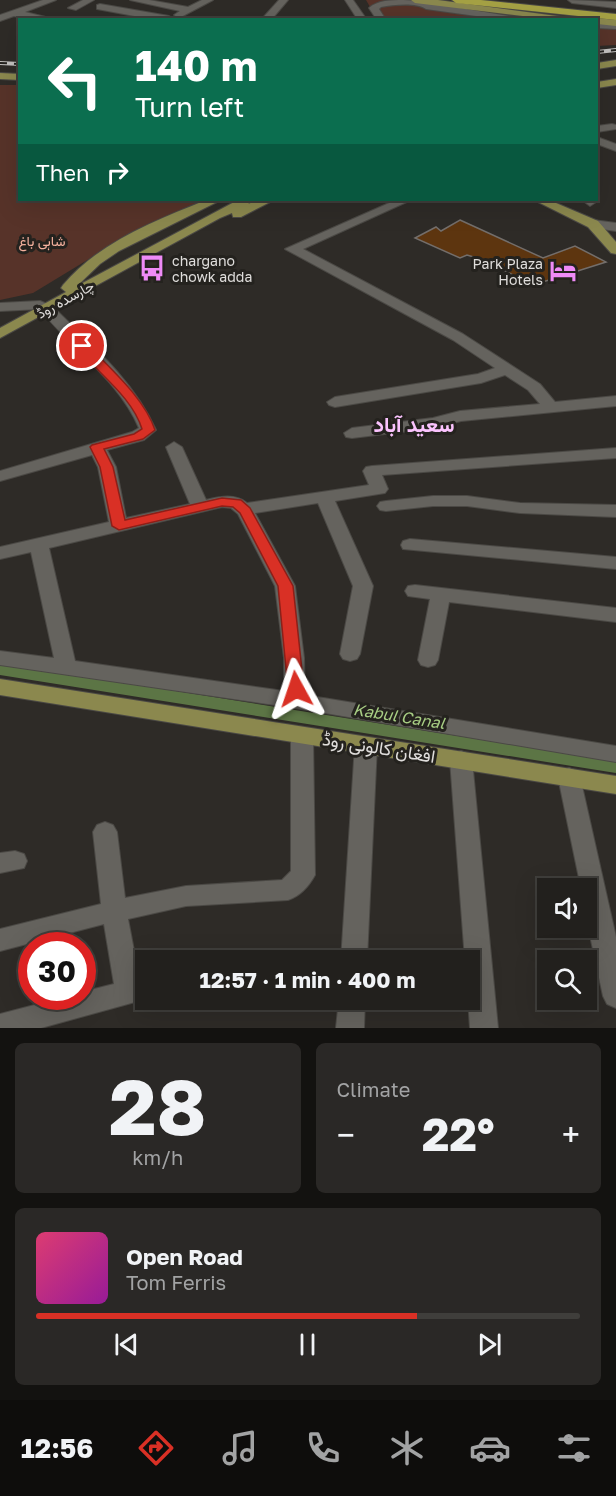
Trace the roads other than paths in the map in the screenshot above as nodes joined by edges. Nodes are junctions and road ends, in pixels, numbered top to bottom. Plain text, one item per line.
1 (23, 0) edge
2 (52, 0) edge
3 (90, 0) edge
4 (115, 0) edge
5 (134, 0) edge
6 (177, 0) edge
7 (209, 0) edge
8 (284, 0) edge
9 (349, 0) edge
10 (415, 0) edge
11 (456, 0) edge
12 (481, 0) edge
13 (506, 0) edge
14 (537, 0) edge
15 (572, 0) edge
16 (147, 1) edge
17 (37, 5) junction
18 (166, 6) junction
19 (73, 8) dead end
20 (188, 10) junction
21 (616, 11) edge
22 (126, 12) junction
23 (15, 13) junction
24 (147, 15) junction
25 (0, 18) edge
26 (43, 18) edge
27 (164, 18) edge
28 (171, 18) edge
29 (267, 18) edge
30 (362, 18) edge
31 (381, 18) edge
32 (387, 18) edge
33 (513, 18) edge
34 (552, 18) edge
35 (566, 18) edge
36 (598, 23) edge
37 (616, 25) edge
38 (616, 66) edge
39 (598, 69) edge
40 (616, 74) edge
41 (598, 76) edge
42 (0, 77) edge
43 (18, 78) edge
44 (616, 81) edge
45 (598, 84) edge
46 (612, 127) dead end
47 (598, 129) edge
48 (598, 140) edge
49 (616, 148) edge
50 (213, 201) edge
51 (224, 201) edge
52 (245, 201) edge
53 (266, 201) edge
54 (403, 201) edge
55 (542, 201) edge
56 (593, 224) junction
57 (616, 227) edge
58 (616, 250) edge
59 (124, 260) junction
60 (74, 290) junction
61 (48, 306) junction
62 (0, 307) edge
63 (0, 324) edge
64 (0, 334) edge
65 (507, 369) junction
66 (616, 401) edge
67 (335, 402) dead end
68 (551, 407) junction
69 (352, 433) dead end
70 (97, 447) junction
71 (174, 447) dead end
72 (616, 453) edge
73 (0, 476) edge
74 (324, 497) junction
75 (386, 506) dead end
76 (200, 507) junction
77 (242, 509) junction
78 (616, 511) edge
79 (119, 526) junction
80 (39, 545) junction
81 (410, 545) dead end
82 (0, 553) edge
83 (616, 562) edge
84 (415, 591) dead end
85 (441, 594) junction
86 (616, 615) edge
87 (350, 654) dead end
88 (0, 658) edge
89 (428, 660) dead end
90 (66, 667) junction
91 (0, 687) edge
92 (295, 700) junction
93 (302, 735) junction
94 (366, 745) junction
95 (616, 754) edge
96 (461, 760) junction
97 (569, 777) junction
98 (616, 785) edge
99 (105, 832) dead end
100 (114, 911) junction
101 (0, 940) edge
102 (355, 950) edge
103 (135, 982) edge
104 (135, 990) edge
105 (616, 996) edge
106 (351, 1010) edge
107 (0, 1027) edge
108 (350, 1028) edge
109 (484, 1028) edge

1 - 17 street
2 - 17 street
3 - 19 street
4 - 22 street
5 - 16 street
6 - 18 street
7 - 20 street
8 - 29 street
9 - 30 street
10 - 35 main road
11 - 21 highway
12 - 21 highway
13 - 21 highway
14 - 21 highway
15 - 21 street
16 - 18 street
16 - 22 street
17 - 23 street
18 - 20 street
18 - 24 street
20 - 28 street
22 - 24 street
23 - 25 street
23 - 26 street
24 - 27 street
31 - 34 street
32 - 33 street
36 - 37 street
38 - 39 main road
40 - 41 main road
42 - 43 main road
44 - 45 main road
46 - 47 street
48 - 49 street
50 - 60 main road
51 - 59 main road
52 - 59 main road
53 - 60 main road
54 - 65 street
55 - 56 main road
56 - 57 street
56 - 58 main road
59 - 60 main road, چارسدہ روڈ
60 - 61 main road, چارسدہ روڈ
61 - 62 street
61 - 63 main road, چارسدہ روڈ
61 - 64 main road, چارسدہ روڈ
61 - 70 street
65 - 67 street
65 - 68 street
66 - 68 street
68 - 69 street
70 - 73 street
70 - 79 street
71 - 76 street
72 - 74 street
74 - 77 street
74 - 87 street
75 - 78 street
76 - 77 street
76 - 79 street
77 - 92 street
79 - 80 street
80 - 82 street
80 - 90 street
81 - 83 street
84 - 85 street
85 - 86 street
85 - 89 street
88 - 90 street
90 - 92 street
91 - 93 main road, افغان کالونی روڈ
92 - 95 street
93 - 94 main road, افغان کالونی روڈ
93 - 100 street
94 - 96 main road, افغان کالونی روڈ
94 - 102 street
96 - 97 main road, افغان کالونی روڈ
96 - 109 street
97 - 98 main road, افغان کالونی روڈ
97 - 105 street
99 - 100 street
100 - 101 street
100 - 103 street
104 - 107 street
106 - 108 street

